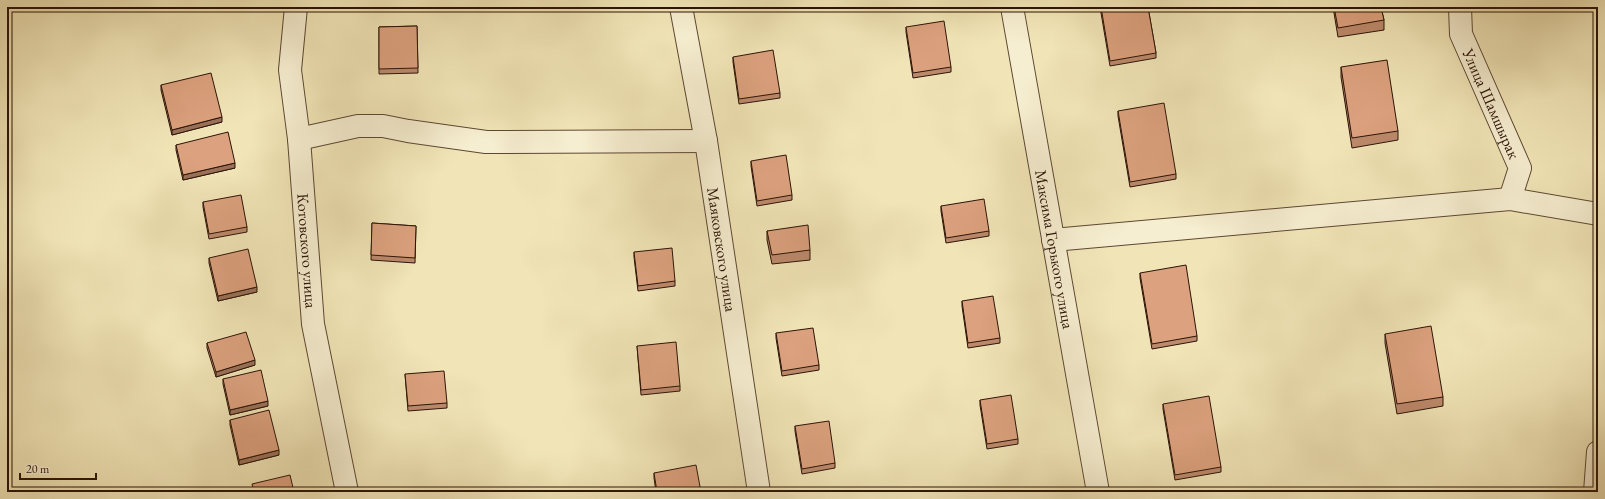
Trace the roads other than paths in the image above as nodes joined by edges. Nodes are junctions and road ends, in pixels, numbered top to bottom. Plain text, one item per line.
1 (296, 7) edge
2 (681, 7) edge
3 (1012, 7) edge
4 (1460, 7) edge
5 (299, 139) junction
6 (706, 141) junction
7 (1510, 199) junction
8 (1598, 214) edge
9 (1053, 240) junction
10 (1598, 452) edge
11 (347, 492) edge
12 (759, 492) edge
13 (1098, 492) edge
14 (1596, 492) edge

1 - 5 street, Котовского улица
2 - 6 street, Маяковского улица
3 - 9 street, Максима Горького улица
4 - 7 street, Улица Шамшырак
5 - 6 street
5 - 11 street, Котовского улица
6 - 12 street, Маяковского улица
7 - 8 street
7 - 9 street
9 - 13 street, Максима Горького улица
10 - 14 street

